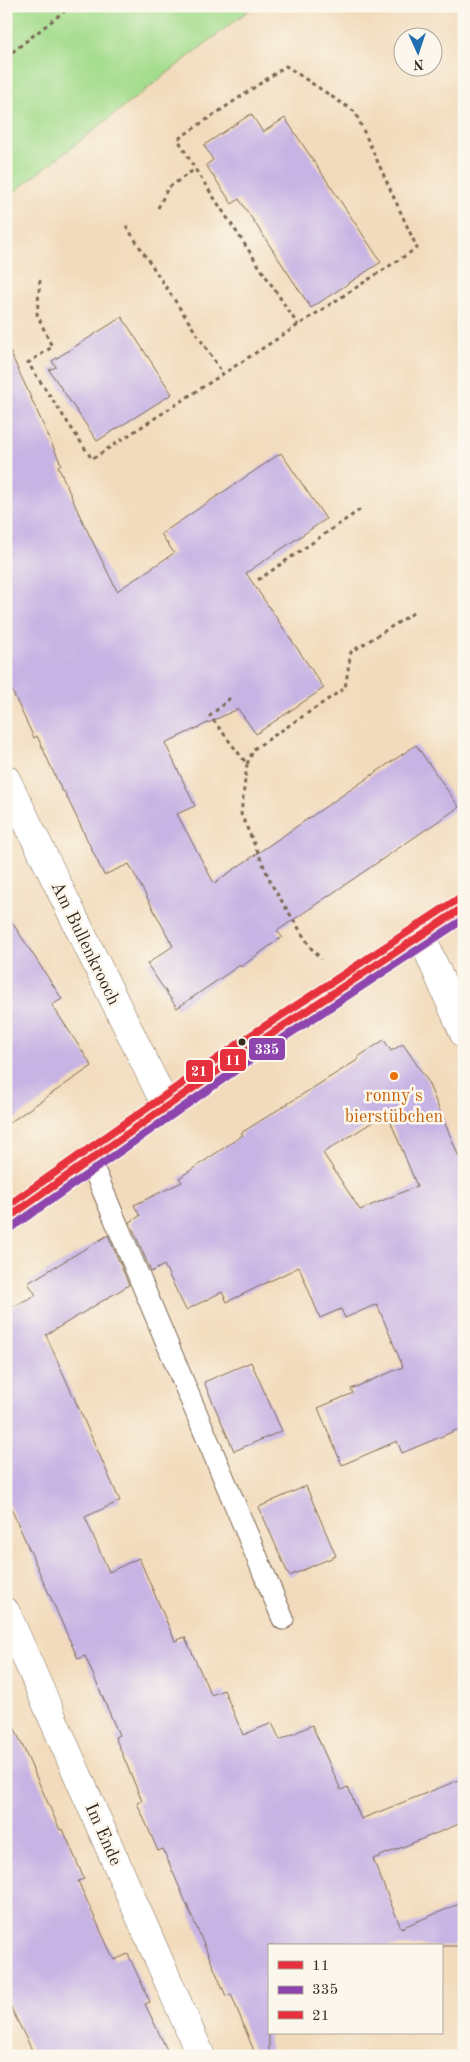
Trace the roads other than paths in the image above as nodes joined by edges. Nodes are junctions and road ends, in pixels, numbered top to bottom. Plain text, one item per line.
1 (6, 779) edge
2 (464, 907) edge
3 (422, 935) junction
4 (464, 1034) edge
5 (166, 1106) junction
6 (90, 1160) junction
7 (6, 1219) edge
8 (6, 1612) edge
9 (283, 1619) dead end
10 (201, 2056) edge

1 - 5 street, Am Bullenkrooch
2 - 3 street
3 - 4 street
3 - 5 street
5 - 6 street
6 - 7 street
6 - 9 lane
8 - 10 street, Im Ende

